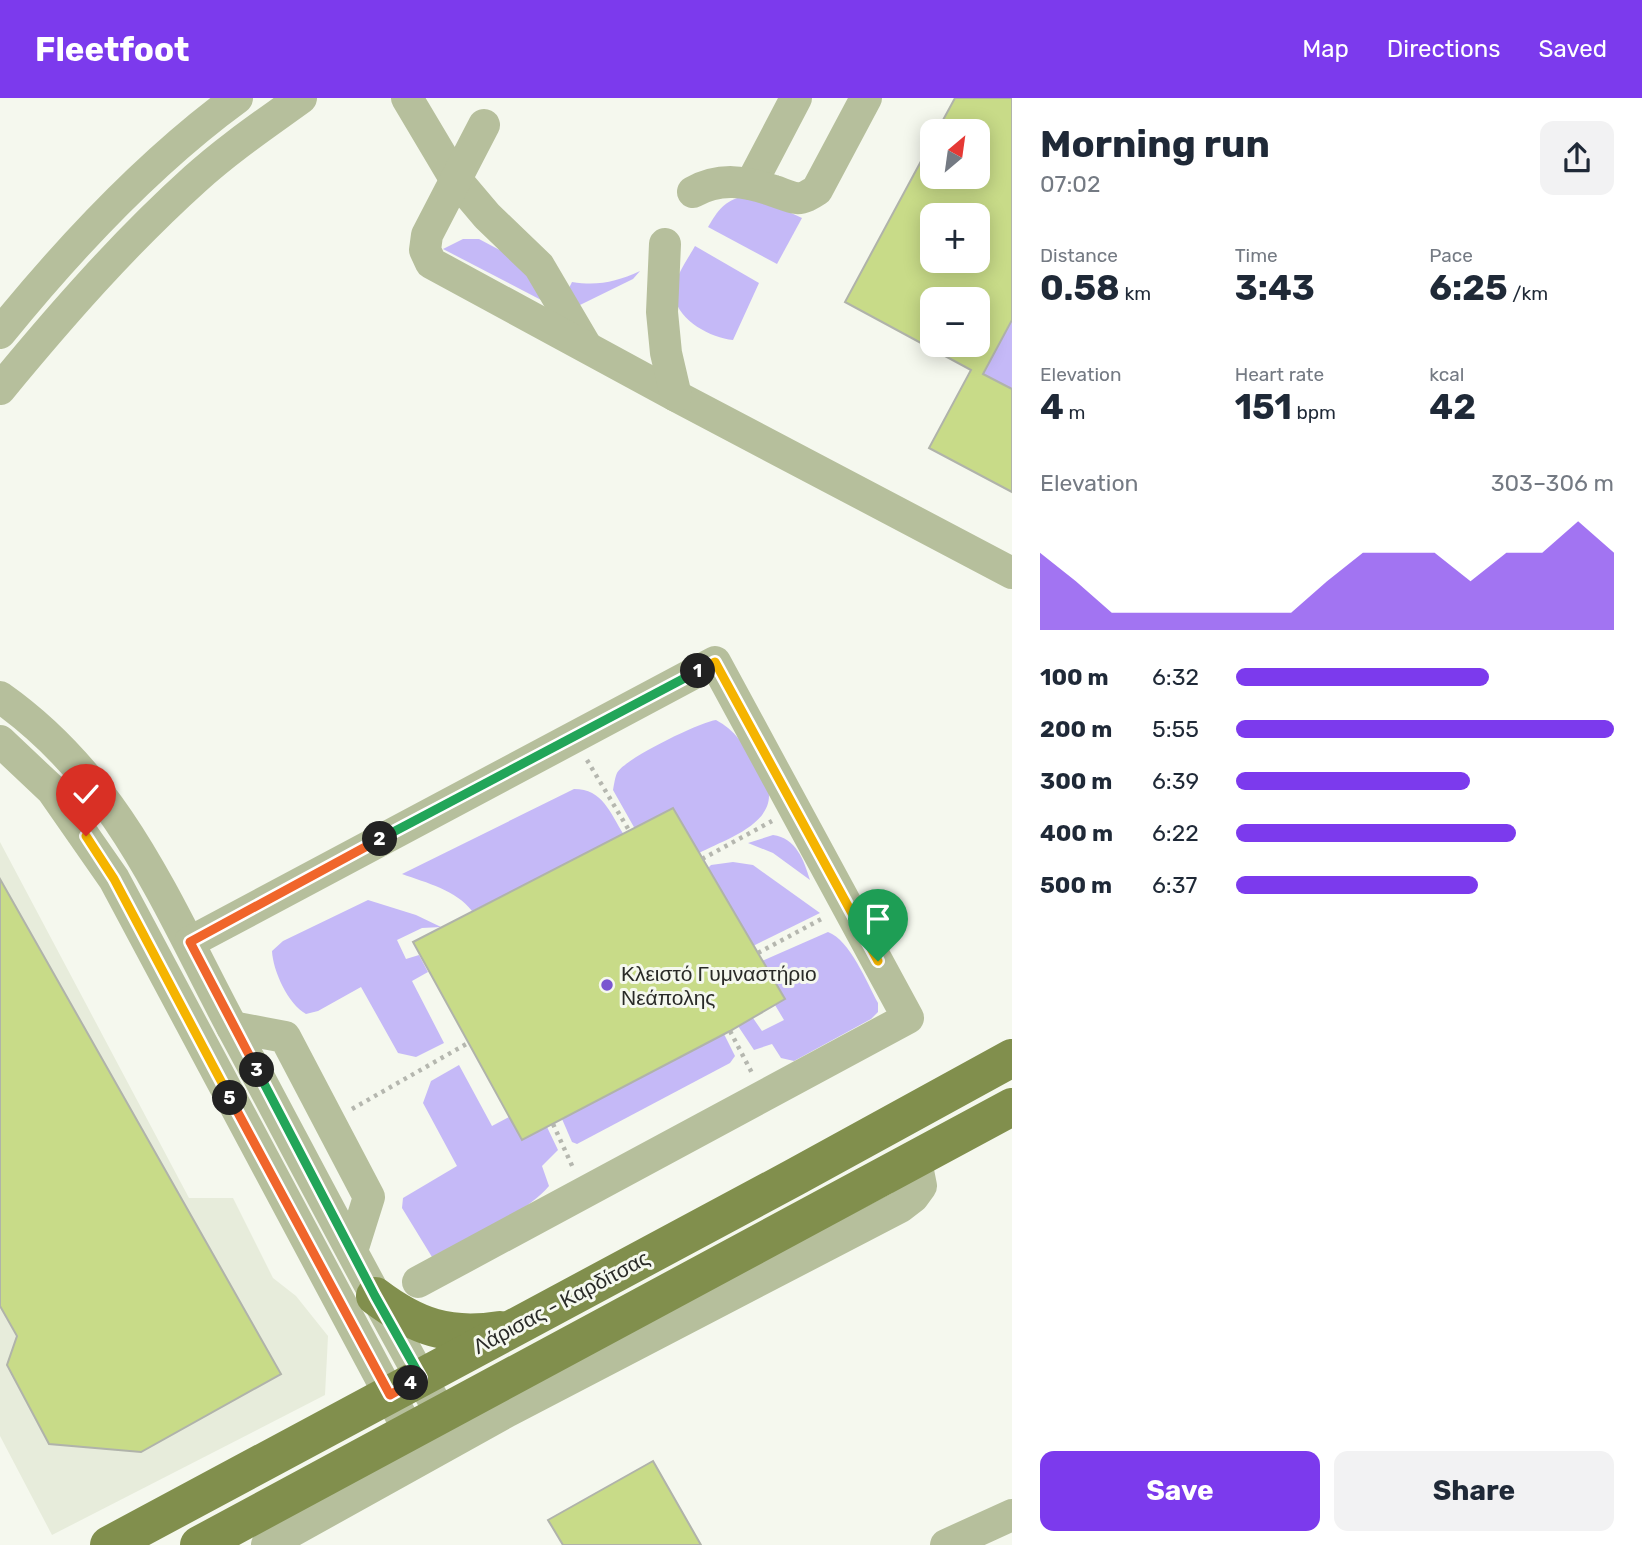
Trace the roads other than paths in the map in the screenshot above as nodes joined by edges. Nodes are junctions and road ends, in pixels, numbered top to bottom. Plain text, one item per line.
1 (237, 98) edge
2 (301, 98) edge
3 (407, 98) edge
4 (796, 98) edge
5 (866, 98) edge
6 (484, 125) dead end
7 (454, 177) junction
8 (751, 184) junction
9 (693, 192) dead end
10 (665, 244) dead end
11 (0, 333) edge
12 (586, 346) junction
13 (0, 389) edge
14 (676, 396) junction
15 (1012, 573) edge
16 (0, 697) edge
17 (0, 741) edge
18 (190, 942) junction
19 (232, 1027) junction
20 (1012, 1058) edge
21 (1012, 1107) edge
22 (916, 1161) junction
23 (352, 1251) junction
24 (418, 1282) dead end
25 (375, 1296) junction
26 (509, 1329) junction
27 (405, 1386) junction
28 (426, 1424) junction
29 (1012, 1515) edge
30 (109, 1545) edge
31 (199, 1545) edge
32 (267, 1545) edge
33 (946, 1545) edge

1 - 11 street
2 - 13 street
3 - 7 street
4 - 8 street
5 - 8 street
6 - 7 street
7 - 12 street
7 - 12 street
8 - 9 street
10 - 14 street
12 - 14 street
14 - 15 street
16 - 18 street
17 - 27 street
18 - 19 street
18 - 24 street
19 - 23 street
19 - 23 street
20 - 26 main road, Λάρισας - Καρδίτσας
21 - 22 main road, Λάρισας - Καρδίτσας
22 - 28 main road, Λάρισας - Καρδίτσας
22 - 32 street
23 - 25 street
25 - 26 main road
25 - 27 street
26 - 27 main road, Λάρισας - Καρδίτσας
27 - 28 street
27 - 30 main road, Λάρισας - Καρδίτσας
28 - 31 main road, Λάρισας - Καρδίτσας
29 - 33 street

